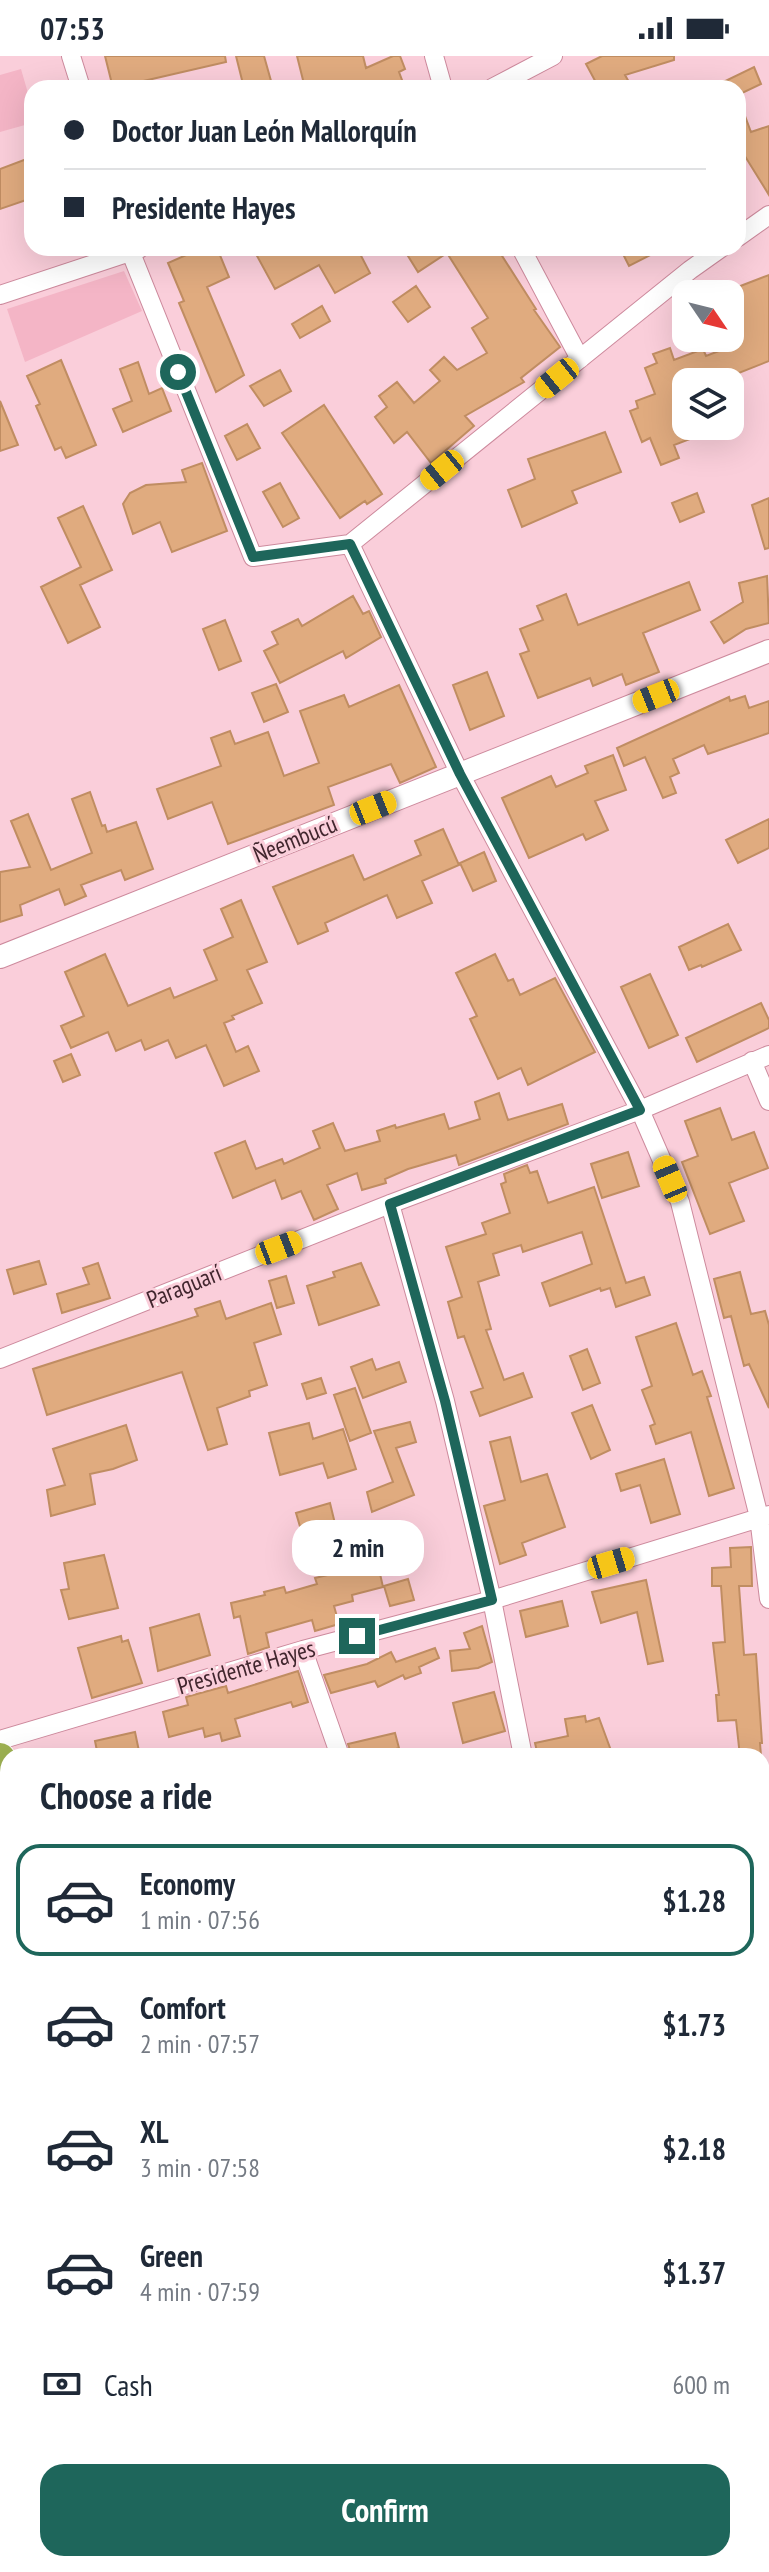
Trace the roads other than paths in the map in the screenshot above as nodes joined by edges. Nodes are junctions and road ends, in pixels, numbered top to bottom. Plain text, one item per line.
1 (71, 56) edge
2 (434, 56) edge
3 (553, 56) edge
4 (78, 80) edge
5 (441, 80) edge
6 (507, 80) edge
7 (769, 215) edge
8 (746, 231) edge
9 (115, 256) edge
10 (135, 256) edge
11 (525, 256) edge
12 (710, 256) edge
13 (0, 295) edge
14 (580, 359) junction
15 (350, 544) junction
16 (769, 651) edge
17 (460, 774) junction
18 (0, 957) edge
19 (761, 1058) edge
20 (769, 1101) edge
21 (640, 1110) junction
22 (390, 1204) junction
23 (0, 1359) edge
24 (764, 1516) edge
25 (769, 1599) edge
26 (492, 1600) junction
27 (303, 1650) junction
28 (0, 1740) edge
29 (337, 1748) edge
30 (521, 1748) edge

1 - 4 street
2 - 5 street
3 - 6 street
7 - 8 street
9 - 13 street
10 - 15 street
11 - 14 street
12 - 14 street
14 - 15 street
15 - 17 street
16 - 17 street, Ñeembucú
17 - 18 street, Ñeembucú
17 - 21 street
19 - 20 street
19 - 21 street, Paraguarí
21 - 22 street, Paraguarí
21 - 24 street
22 - 23 street, Paraguarí
22 - 26 street
24 - 25 street
24 - 26 street, Presidente Hayes
26 - 27 street, Presidente Hayes
26 - 30 street
27 - 28 street, Presidente Hayes
27 - 29 street

